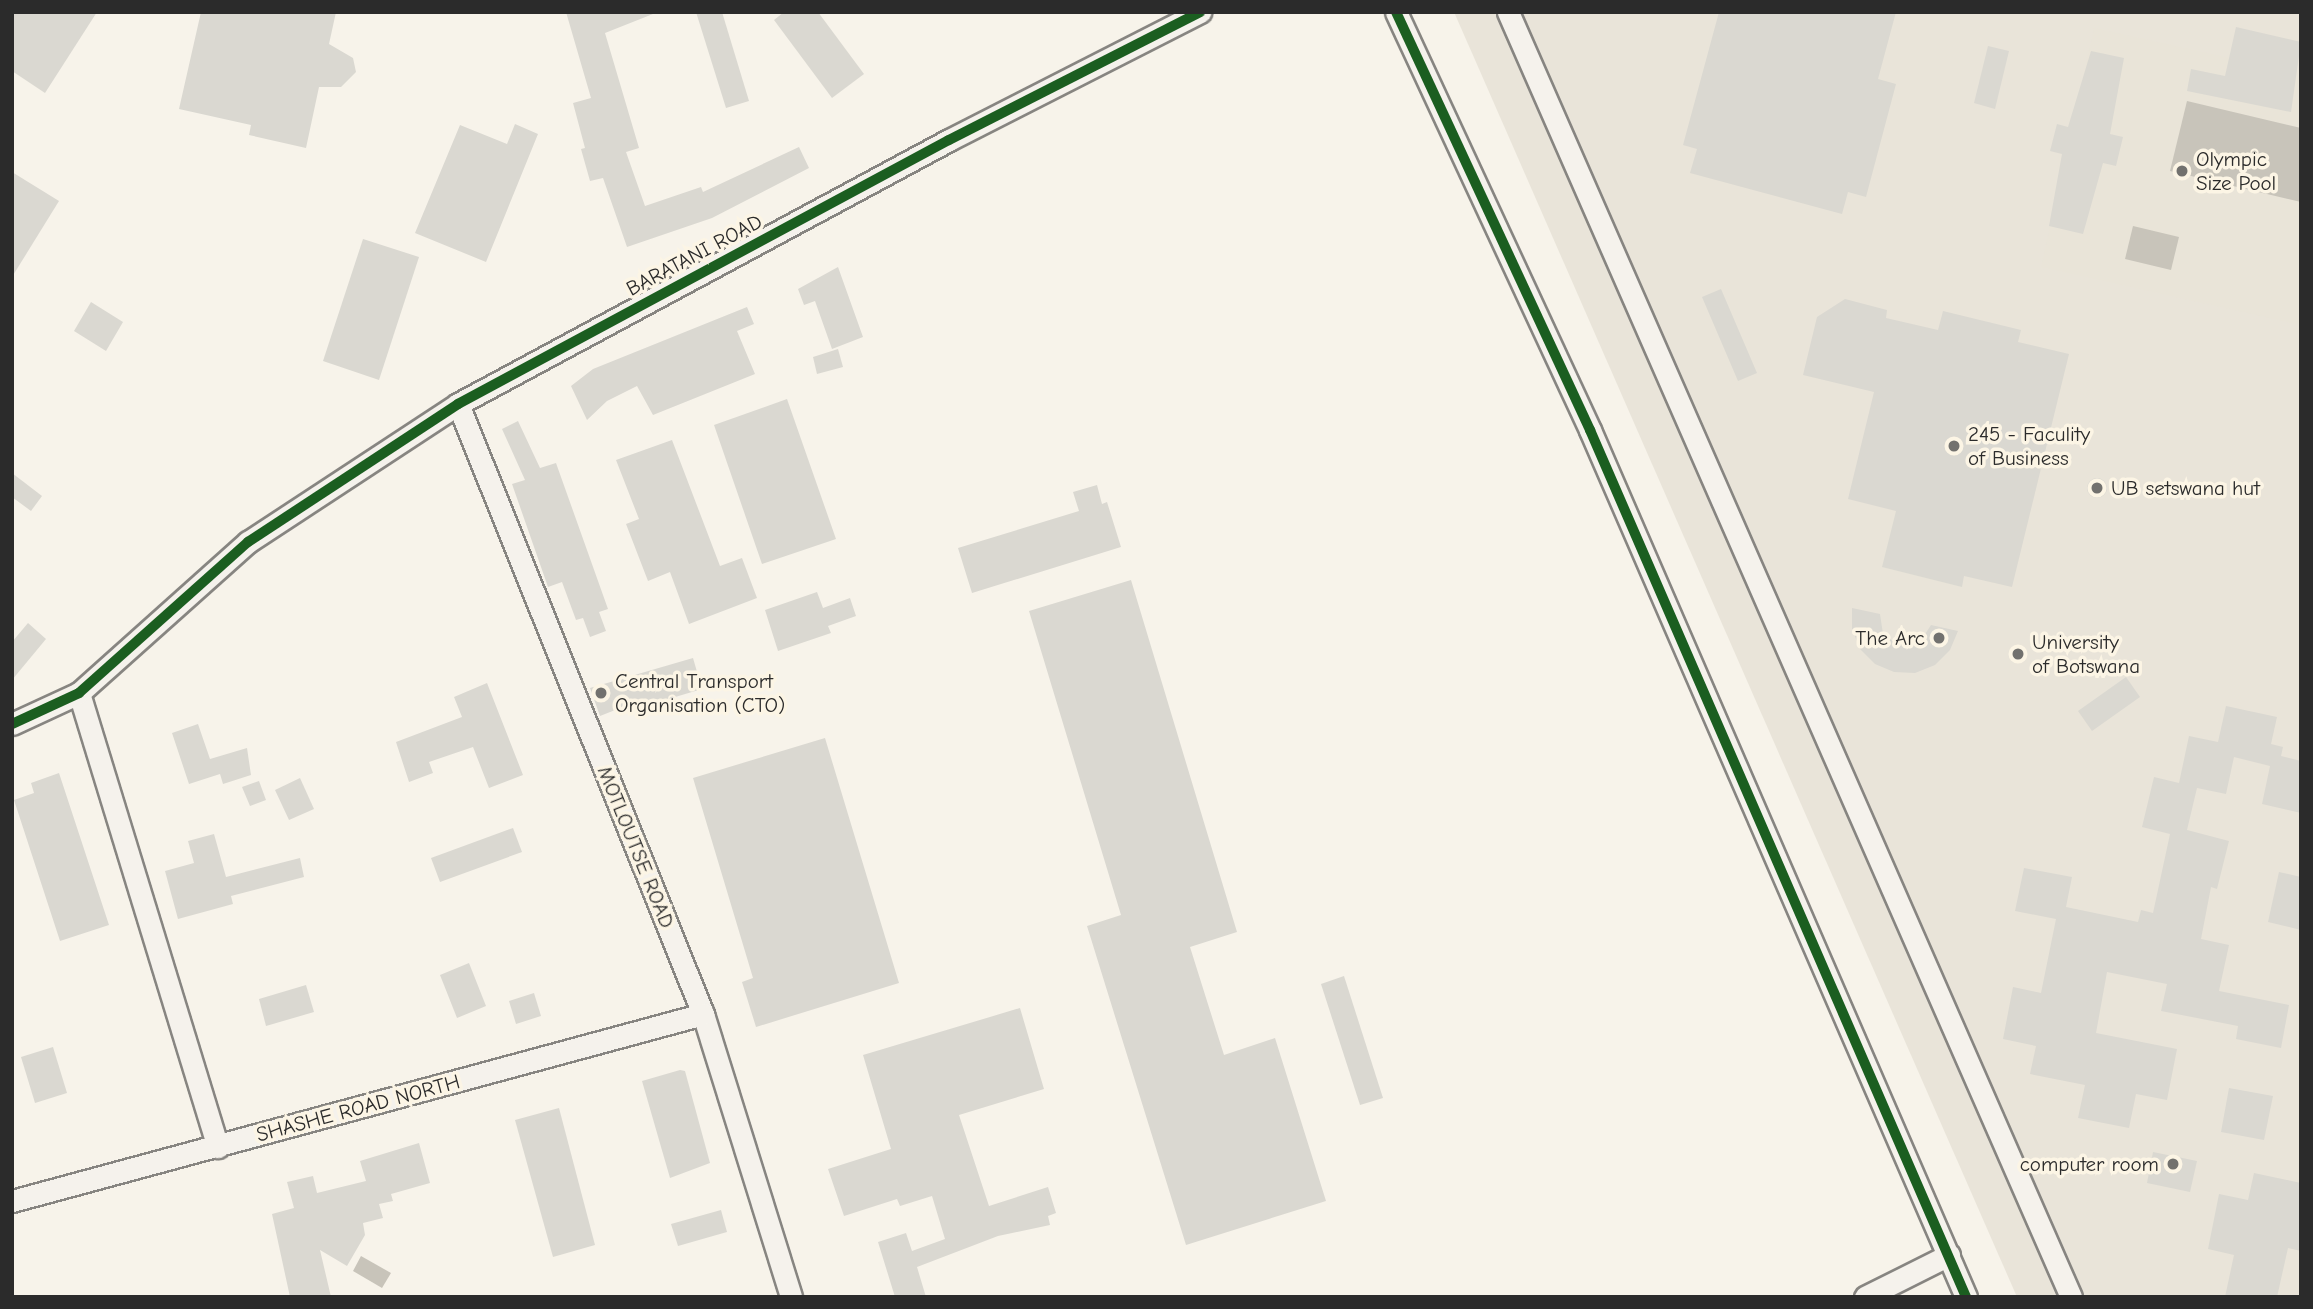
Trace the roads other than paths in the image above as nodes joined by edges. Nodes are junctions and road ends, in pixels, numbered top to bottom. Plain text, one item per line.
1 (1200, 12) edge
2 (1396, 12) edge
3 (1508, 12) edge
4 (458, 404) junction
5 (79, 693) junction
6 (12, 724) edge
7 (703, 1014) junction
8 (218, 1147) junction
9 (12, 1201) edge
10 (1949, 1255) junction
11 (791, 1297) edge
12 (1865, 1297) edge
13 (1966, 1297) edge
14 (2071, 1297) edge

1 - 4 street, BARATANI ROAD
2 - 10 street
3 - 14 street
4 - 5 street, BARATANI ROAD
4 - 7 street, MOTLOUTSE ROAD
5 - 6 street, BARATANI ROAD
5 - 8 street
7 - 8 street, SHASHE ROAD NORTH
7 - 11 street, MOTLOUTSE ROAD
8 - 9 street, SHASHE ROAD NORTH
10 - 12 street
10 - 13 street

